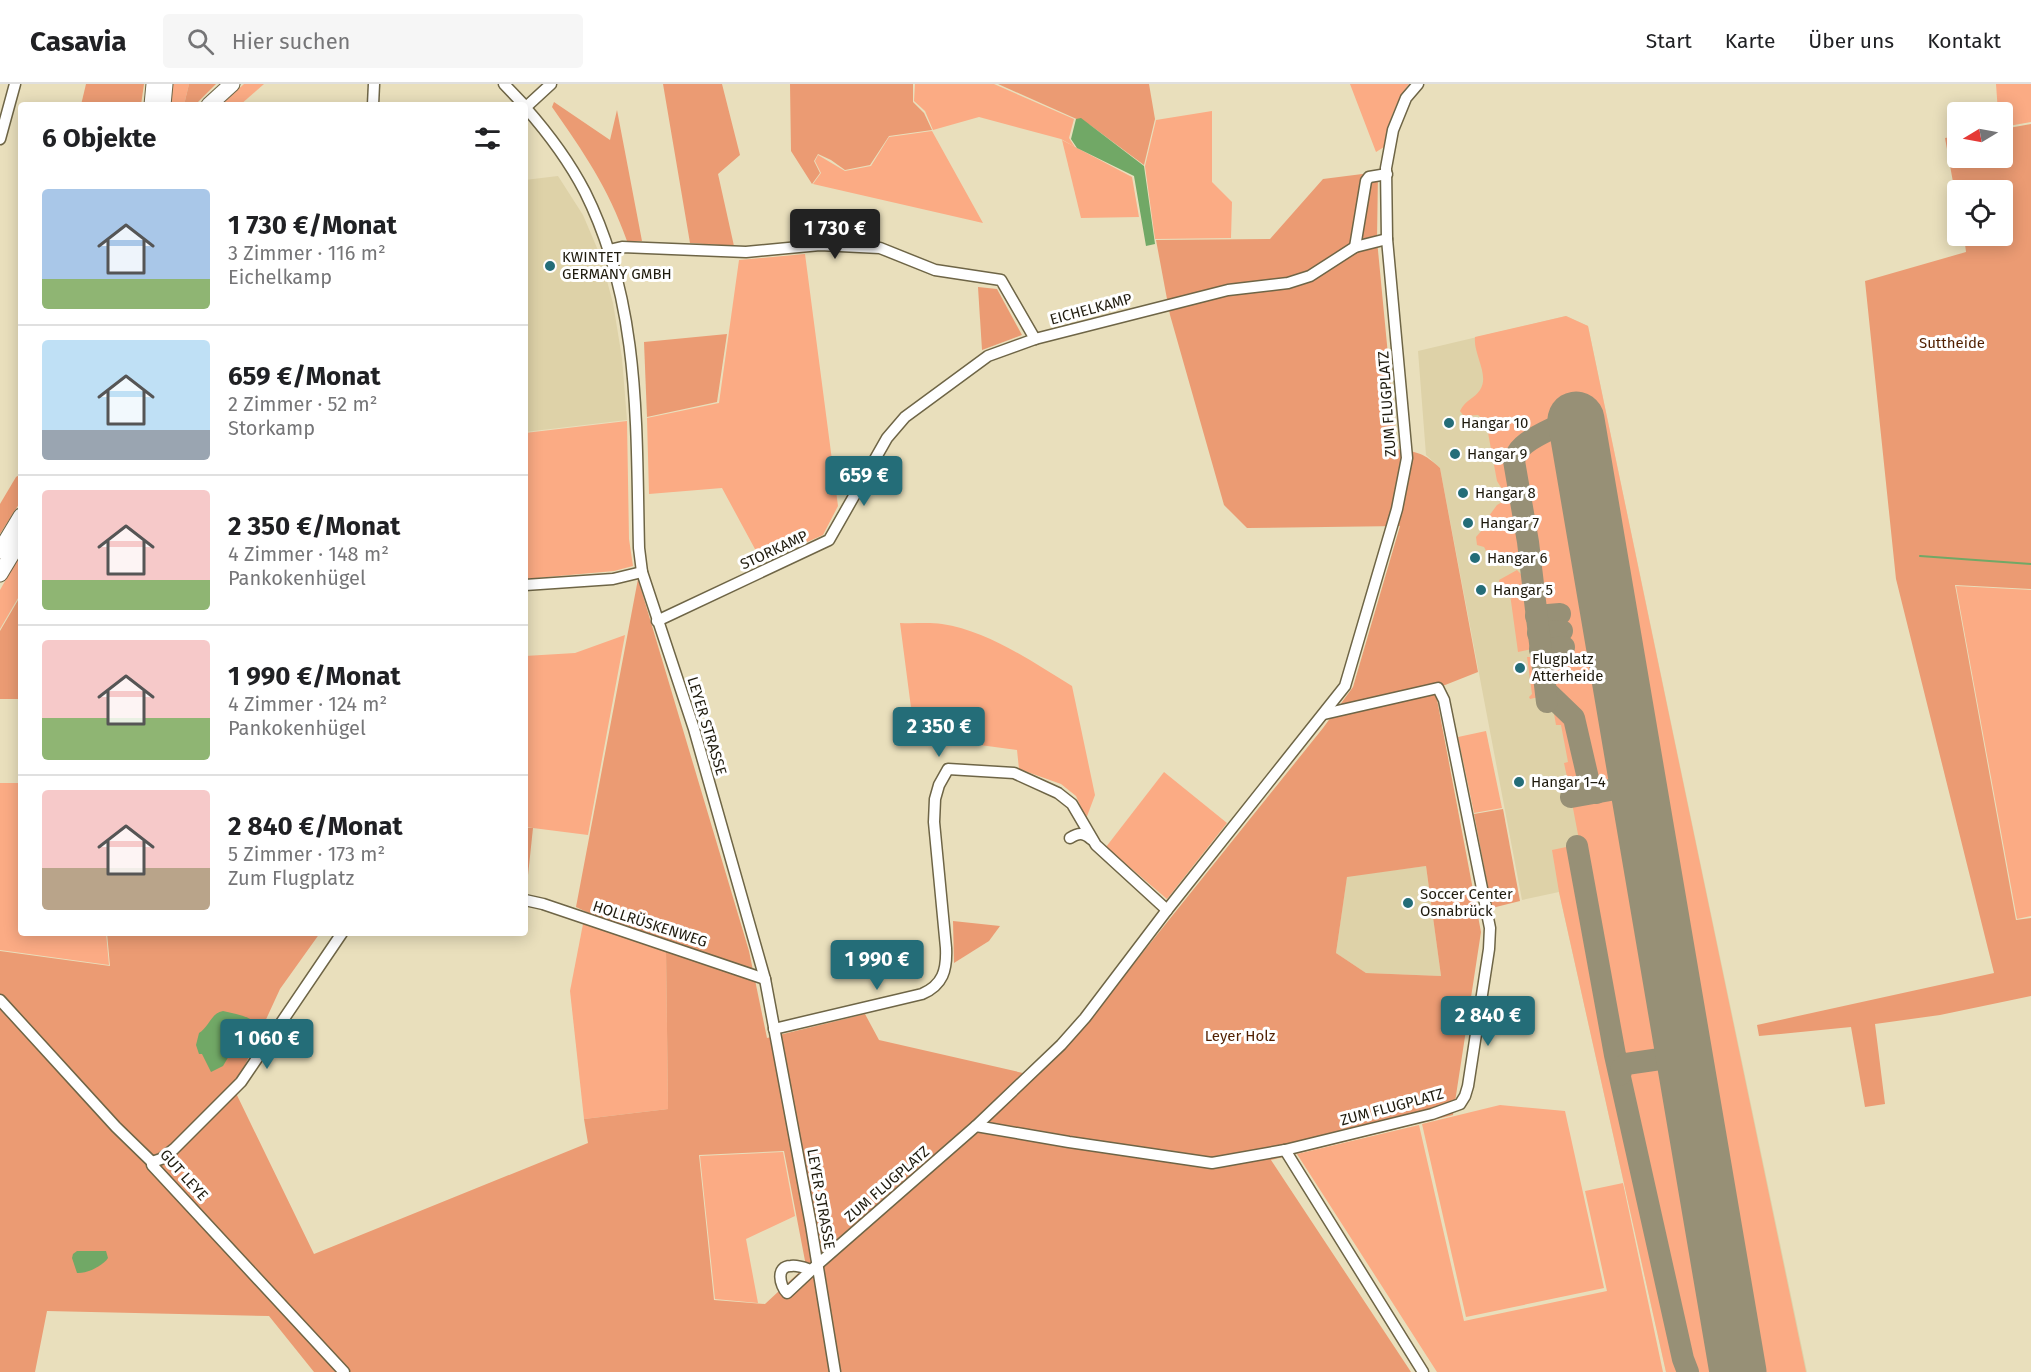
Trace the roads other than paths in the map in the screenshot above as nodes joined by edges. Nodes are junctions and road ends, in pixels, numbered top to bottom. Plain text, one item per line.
1 (15, 84) edge
2 (154, 84) edge
3 (165, 84) edge
4 (232, 84) edge
5 (374, 84) edge
6 (504, 84) edge
7 (551, 84) edge
8 (1418, 84) edge
9 (152, 102) edge
10 (163, 102) edge
11 (212, 102) edge
12 (373, 102) edge
13 (521, 102) edge
14 (528, 103) edge
15 (528, 110) edge
16 (0, 139) edge
17 (1387, 174) junction
18 (1387, 239) junction
19 (1356, 247) junction
20 (609, 250) junction
21 (1035, 339) junction
22 (18, 521) edge
23 (18, 544) edge
24 (0, 551) edge
25 (642, 572) junction
26 (0, 574) edge
27 (528, 585) edge
28 (657, 621) junction
29 (1324, 714) junction
30 (1070, 838) dead end
31 (1091, 839) junction
32 (528, 901) edge
33 (1167, 909) junction
34 (340, 936) edge
35 (765, 979) junction
36 (0, 1000) edge
37 (774, 1029) junction
38 (976, 1126) junction
39 (1285, 1150) junction
40 (152, 1162) junction
41 (814, 1267) junction
42 (344, 1372) edge
43 (835, 1372) edge
44 (1423, 1372) edge

1 - 16 street
2 - 9 highway
3 - 10 highway
4 - 11 highway
5 - 12 street
6 - 13 street, LEYER STRASSE
7 - 14 street
8 - 17 street, ZUM FLUGPLATZ
15 - 20 street, LEYER STRASSE
17 - 18 street, ZUM FLUGPLATZ
17 - 19 street
18 - 19 street, EICHELKAMP
18 - 29 street, ZUM FLUGPLATZ
19 - 21 street, EICHELKAMP
20 - 21 street, EICHELKAMP
20 - 25 street, LEYER STRASSE
21 - 28 street, STORKAMP
22 - 24 highway
23 - 26 highway
25 - 27 street
25 - 28 street, LEYER STRASSE
28 - 35 street, LEYER STRASSE
29 - 33 street, ZUM FLUGPLATZ
29 - 39 street, ZUM FLUGPLATZ
30 - 31 street
31 - 33 street
31 - 37 street
32 - 35 street, HOLLRÜSKENWEG
33 - 38 street, ZUM FLUGPLATZ
34 - 40 street
35 - 37 street, LEYER STRASSE
36 - 40 street, GUT LEYE
37 - 41 street, LEYER STRASSE
38 - 39 street, ZUM FLUGPLATZ
38 - 41 street, ZUM FLUGPLATZ
39 - 44 street
40 - 42 street, GUT LEYE
41 - 43 street, LEYER STRASSE

